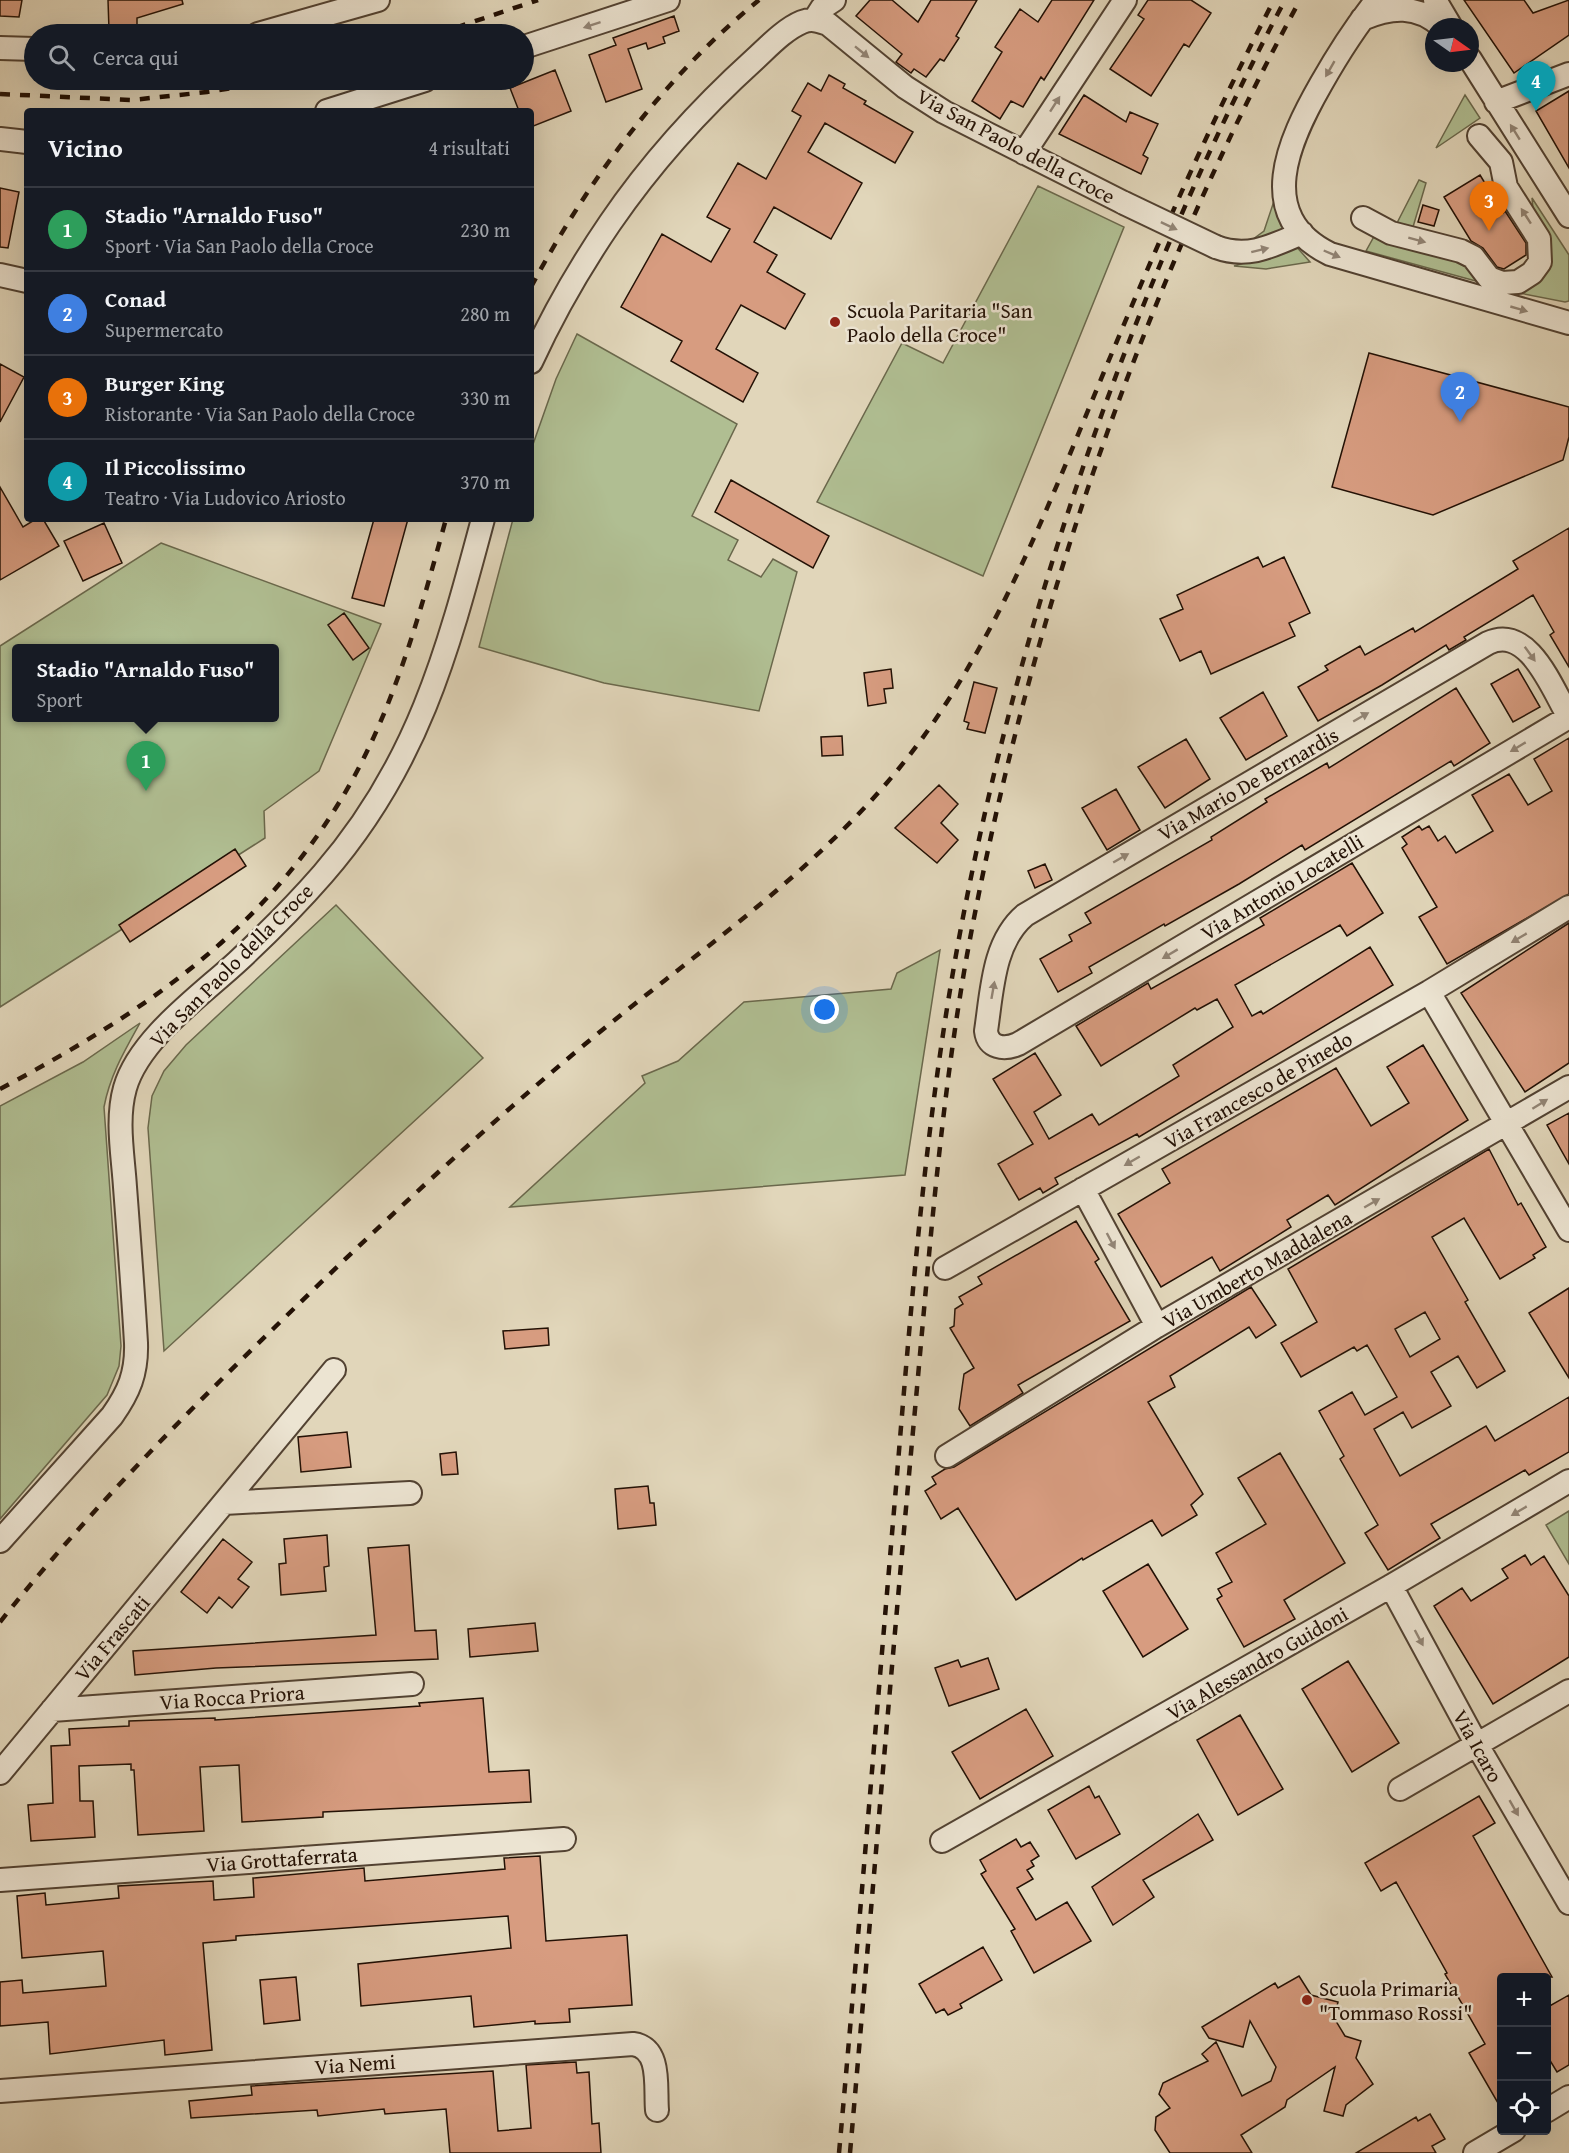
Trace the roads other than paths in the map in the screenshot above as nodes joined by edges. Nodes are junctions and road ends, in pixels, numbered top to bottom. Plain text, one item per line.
1 (378, 0) edge
2 (668, 0) edge
3 (834, 0) edge
4 (1125, 0) edge
5 (1377, 0) edge
6 (1435, 0) edge
7 (346, 5) edge
8 (1428, 18) edge
9 (1446, 18) edge
10 (815, 19) junction
11 (1361, 20) junction
12 (288, 24) edge
13 (534, 44) edge
14 (0, 48) edge
15 (24, 49) edge
16 (1477, 72) edge
17 (1569, 74) edge
18 (393, 90) edge
19 (1496, 102) junction
20 (336, 108) edge
21 (1479, 136) dead end
22 (0, 139) edge
23 (24, 142) edge
24 (1024, 153) junction
25 (1569, 216) edge
26 (1363, 218) dead end
27 (1302, 233) junction
28 (0, 275) edge
29 (24, 280) edge
30 (1565, 319) edge
31 (534, 356) edge
32 (482, 522) edge
33 (1569, 717) edge
34 (1569, 908) edge
35 (1429, 992) junction
36 (993, 1045) joint
37 (1569, 1086) edge
38 (1508, 1124) junction
39 (1083, 1189) junction
40 (1569, 1230) edge
41 (945, 1268) dead end
42 (1157, 1326) junction
43 (334, 1370) dead end
44 (946, 1456) dead end
45 (1569, 1481) edge
46 (410, 1493) dead end
47 (224, 1503) junction
48 (0, 1541) edge
49 (1391, 1586) junction
50 (412, 1683) dead end
51 (1569, 1691) edge
52 (52, 1710) junction
53 (1477, 1745) junction
54 (0, 1773) edge
55 (1400, 1789) dead end
56 (564, 1839) dead end
57 (942, 1841) dead end
58 (0, 1880) edge
59 (1569, 1903) edge
60 (0, 2091) edge
61 (1569, 2097) edge
62 (1551, 2108) edge
63 (657, 2110) dead end
64 (1507, 2135) edge
65 (1485, 2150) edge

1 - 7 street
2 -> 13 street
3 - 10 street
24 -> 4 street
5 - 11 street
6 - 9 street
7 - 12 street
8 - 11 street
10 -> 24 street, Via San Paolo della Croce
10 - 31 street
11 -> 27 street
14 - 15 street
16 - 19 street
17 - 19 street
18 - 20 street
25 -> 19 street
26 -> 21 street
22 - 23 street
24 -> 27 street, Via San Paolo della Croce, bridge
27 -> 30 street
28 - 29 street
32 - 48 street, Via San Paolo della Croce
33 -> 36 street, Via Antonio Locatelli
36 -> 33 street, Via Mario De Bernardis
34 -> 35 street, Via Francesco de Pinedo
35 - 38 street
35 -> 39 street, Via Francesco de Pinedo
38 -> 37 street, Via Umberto Maddalena
38 - 40 street
42 -> 38 street, Via Umberto Maddalena
39 - 41 street, Via Francesco de Pinedo
39 -> 42 street
42 - 44 street, Via Umberto Maddalena
43 - 47 street, Via Frascati
45 -> 49 street, Via Alessandro Guidoni
46 - 47 street
47 - 52 street, Via Frascati
49 -> 53 street, Via Icaro
49 - 57 street, Via Alessandro Guidoni
50 - 52 street, Via Rocca Priora
51 - 53 street
52 - 54 street, Via Frascati
53 - 55 street
53 -> 59 street, Via Icaro
56 - 58 street, Via Grottaferrata
60 - 63 street, Via Nemi
61 - 62 street
64 - 65 street

